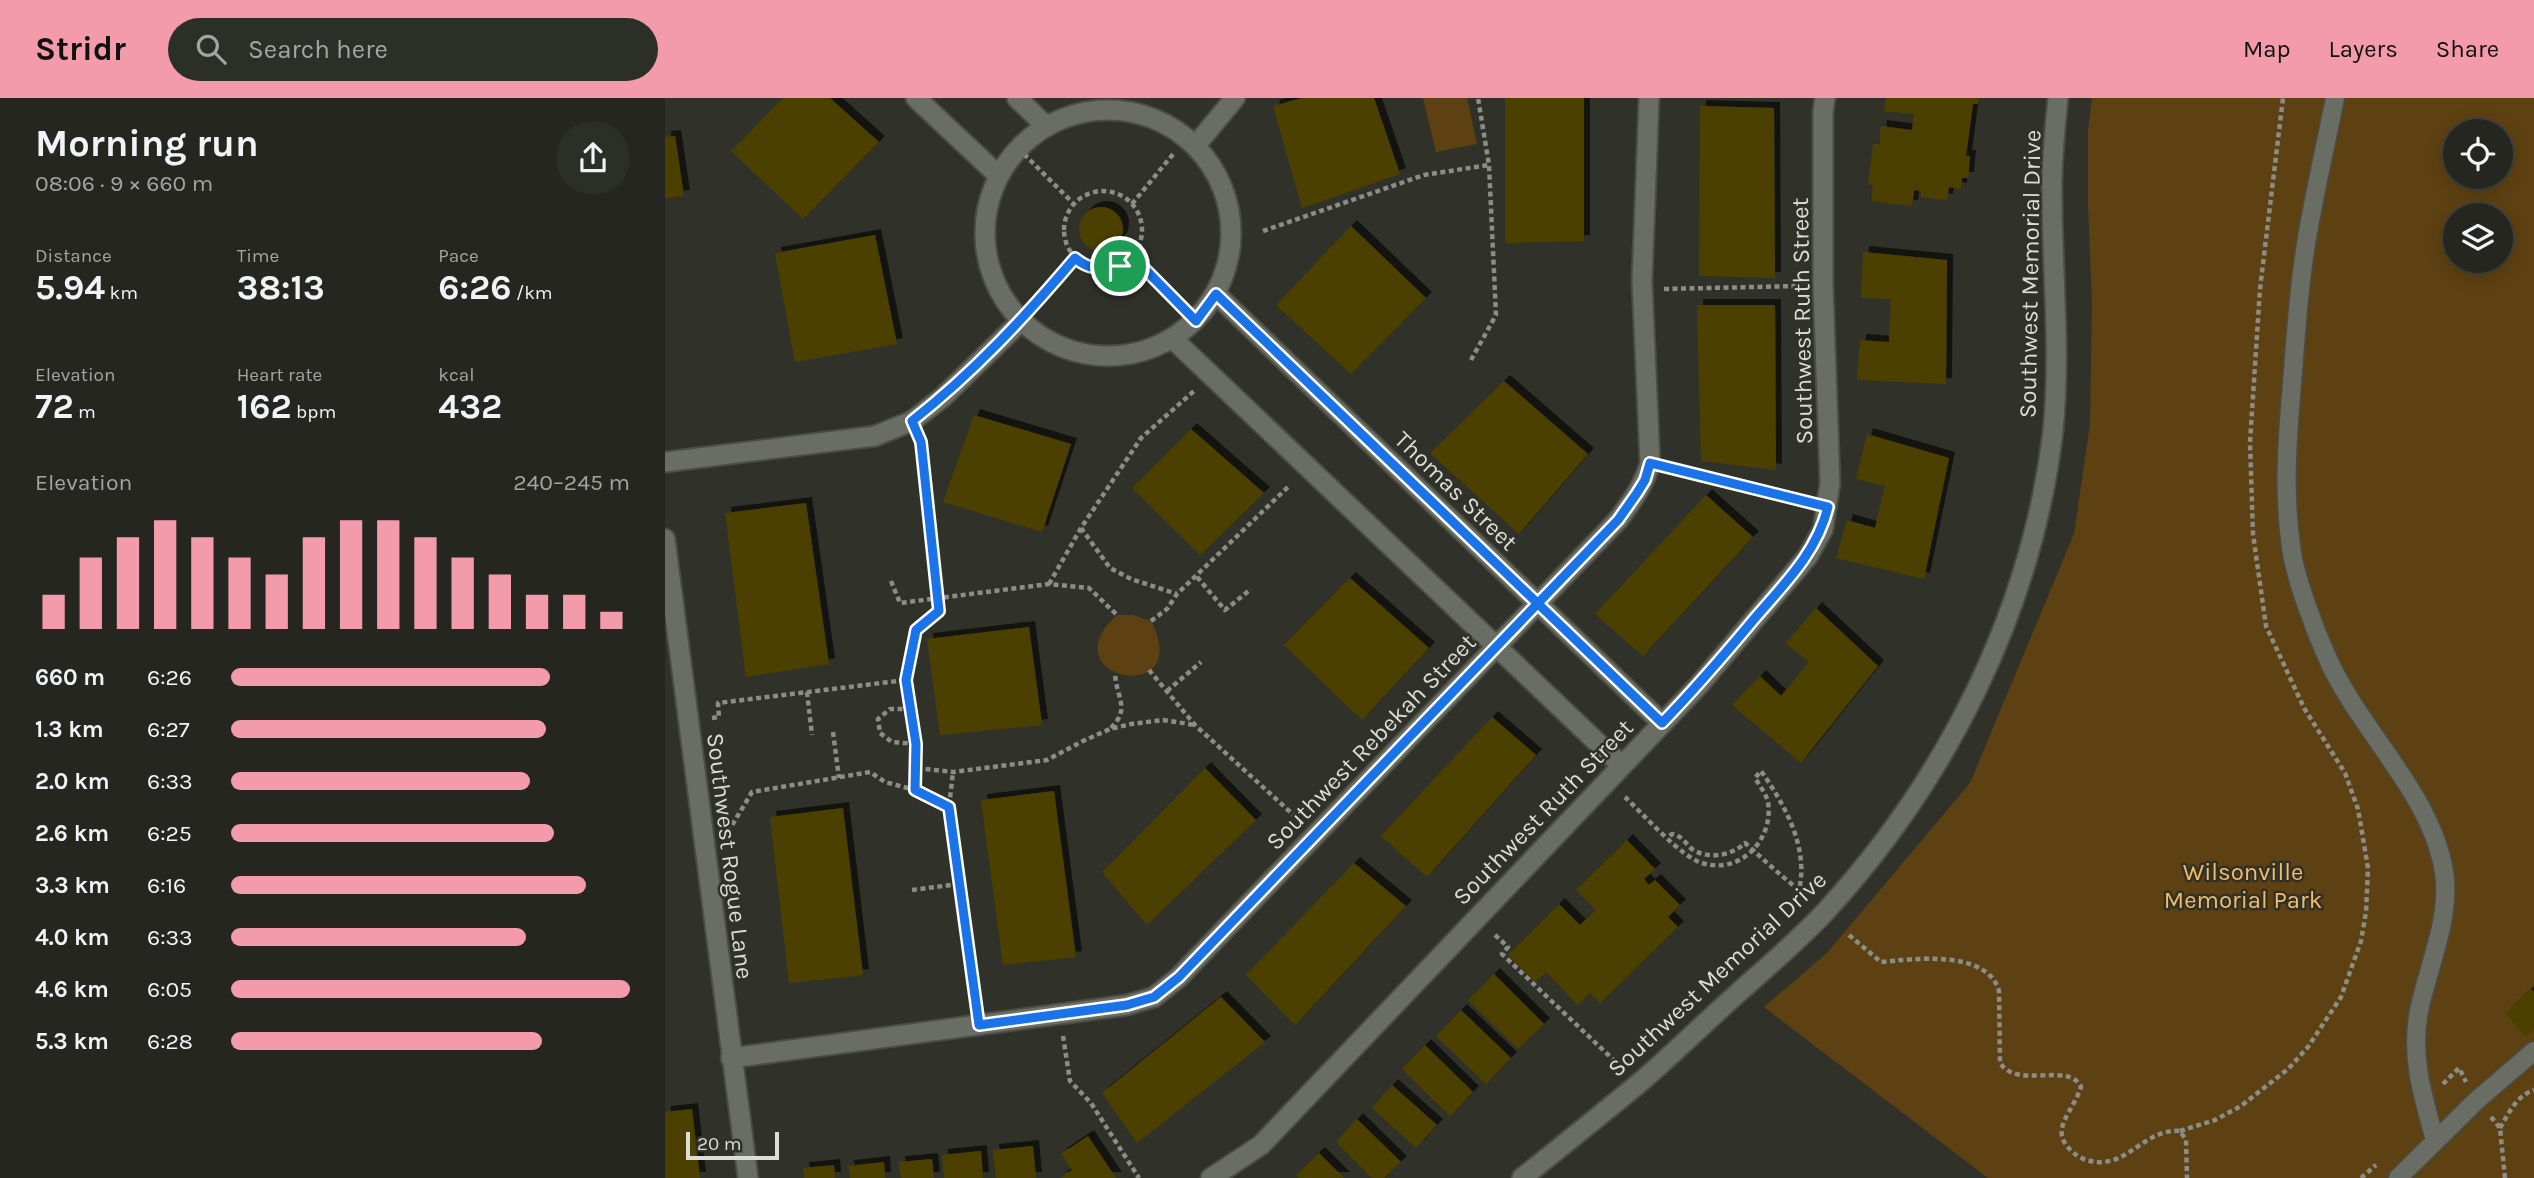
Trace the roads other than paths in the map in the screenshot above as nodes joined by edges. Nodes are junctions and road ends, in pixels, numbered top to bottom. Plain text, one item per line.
1 (916, 98) edge
2 (1017, 98) edge
3 (1235, 98) edge
4 (1649, 98) edge
5 (1825, 98) edge
6 (2058, 98) edge
7 (2335, 98) edge
8 (1046, 126) junction
9 (1191, 142) junction
10 (998, 175) junction
11 (1216, 294) junction
12 (1021, 321) junction
13 (1173, 339) junction
14 (665, 462) edge
15 (665, 539) edge
16 (1537, 603) junction
17 (1496, 646) junction
18 (1662, 723) junction
19 (1621, 765) junction
20 (2534, 1051) edge
21 (731, 1058) junction
22 (2435, 1140) junction
23 (748, 1178) edge
24 (1211, 1178) edge
25 (1523, 1178) edge
26 (2398, 1178) edge

1 - 10 street
2 - 8 street
3 - 9 street
4 - 16 street, Southwest Rebekah Street
5 - 18 street, Southwest Ruth Street
6 - 25 street, Southwest Memorial Drive
7 - 22 lane
8 - 9 street
8 - 10 street
9 - 11 street
10 - 12 street
11 - 13 street
11 - 16 street, Thomas Street
12 - 13 street
12 - 14 street
13 - 17 street
15 - 21 street, Southwest Rogue Lane
16 - 17 street, Southwest Rebekah Street
16 - 18 street, Thomas Street
17 - 19 street
17 - 21 street, Southwest Rebekah Street
18 - 19 street, Southwest Ruth Street
19 - 24 street, Southwest Ruth Street
20 - 22 lane
21 - 23 street, Southwest Rogue Lane
22 - 26 lane

